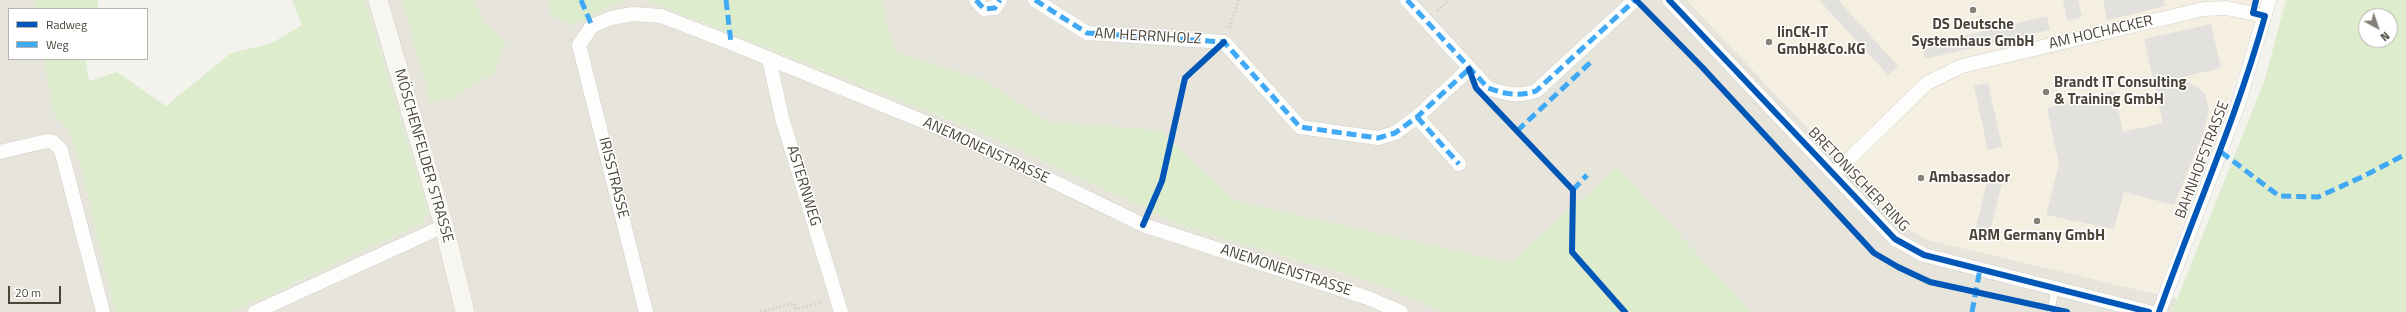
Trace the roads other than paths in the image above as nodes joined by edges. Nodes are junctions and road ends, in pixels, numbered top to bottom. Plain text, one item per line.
1 (378, 0) edge
2 (976, 0) edge
3 (1000, 0) edge
4 (1036, 0) edge
5 (1407, 0) edge
6 (1635, 0) edge
7 (1669, 0) edge
8 (2269, 0) edge
9 (2265, 16) junction
10 (579, 45) joint
11 (769, 59) junction
12 (1469, 69) junction
13 (1417, 117) junction
14 (0, 152) edge
15 (1459, 164) dead end
16 (1834, 174) junction
17 (444, 226) junction
18 (2055, 287) junction
19 (103, 312) edge
20 (255, 312) edge
21 (465, 312) edge
22 (646, 312) edge
23 (841, 312) edge
24 (1401, 312) edge
25 (2051, 312) edge
26 (2149, 312) edge
27 (2159, 312) edge

1 - 17 street, MÖSCHENFELDER STRASSE
2 - 3 street
4 - 13 street, AM HERRNHOLZ
5 - 12 street
6 - 12 street
7 - 16 street, BRETONISCHER RING
8 - 9 street, BAHNHOFSTRASSE
9 - 16 street, AM HOCHACKER
9 - 27 street, BAHNHOFSTRASSE
10 - 11 street, ANEMONENSTRASSE
10 - 22 street, IRISSTRASSE
11 - 23 street, ASTERNWEG
11 - 24 street, ANEMONENSTRASSE
12 - 13 street
13 - 15 street
14 - 19 street
16 - 18 street, BRETONISCHER RING
17 - 20 street
17 - 21 street, MÖSCHENFELDER STRASSE
18 - 25 lane
18 - 26 street, BRETONISCHER RING

